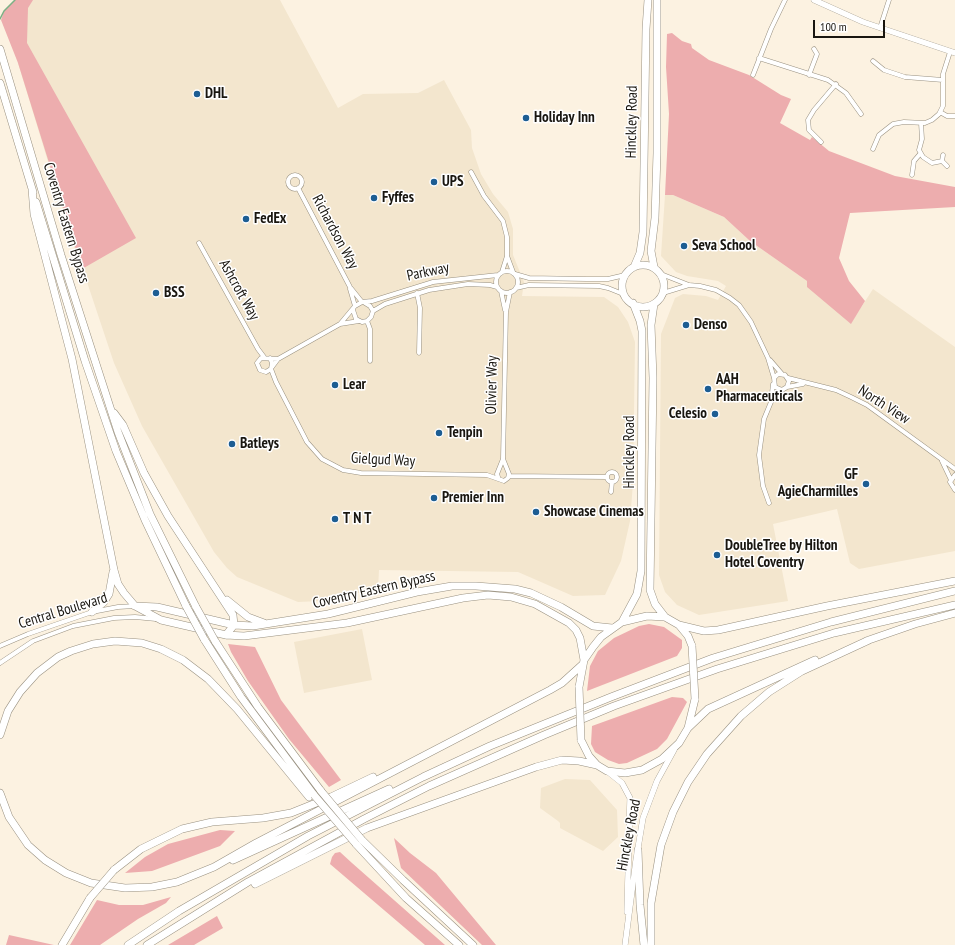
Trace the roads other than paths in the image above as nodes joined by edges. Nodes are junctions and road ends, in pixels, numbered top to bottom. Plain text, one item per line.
1 (648, 0) edge
2 (657, 0) edge
3 (785, 0) edge
4 (814, 0) edge
5 (889, 0) edge
6 (825, 2) edge
7 (880, 28) junction
8 (0, 49) edge
9 (814, 49) dead end
10 (823, 52) dead end
11 (953, 52) edge
12 (817, 54) junction
13 (759, 58) junction
14 (873, 61) dead end
15 (753, 75) dead end
16 (809, 75) junction
17 (943, 80) junction
18 (0, 83) edge
19 (836, 84) junction
20 (940, 112) junction
21 (862, 114) dead end
22 (955, 116) edge
23 (921, 123) junction
24 (821, 142) dead end
25 (873, 149) dead end
26 (920, 154) junction
27 (943, 155) dead end
28 (942, 161) junction
29 (948, 166) dead end
30 (471, 172) dead end
31 (912, 175) dead end
32 (298, 188) dead end
33 (32, 189) junction
34 (199, 242) dead end
35 (507, 256) junction
36 (634, 267) junction
37 (654, 267) junction
38 (502, 272) junction
39 (514, 273) junction
40 (661, 274) junction
41 (625, 275) junction
42 (498, 276) junction
43 (689, 285) junction
44 (350, 287) junction
45 (497, 287) junction
46 (516, 288) junction
47 (501, 291) junction
48 (510, 292) junction
49 (417, 293) junction
50 (663, 293) junction
51 (623, 294) junction
52 (363, 302) junction
53 (632, 303) junction
54 (654, 304) junction
55 (354, 308) junction
56 (372, 312) junction
57 (506, 312) junction
58 (359, 321) junction
59 (367, 321) junction
60 (340, 324) junction
61 (258, 350) junction
62 (419, 352) dead end
63 (264, 357) junction
64 (270, 358) junction
65 (768, 358) junction
66 (259, 359) junction
67 (278, 359) junction
68 (370, 361) dead end
69 (272, 368) junction
70 (266, 372) junction
71 (782, 374) junction
72 (774, 378) junction
73 (788, 378) junction
74 (276, 382) junction
75 (773, 383) junction
76 (805, 384) junction
77 (787, 387) junction
78 (782, 390) junction
79 (771, 402) junction
80 (109, 404) junction
81 (503, 459) junction
82 (942, 460) junction
83 (955, 469) edge
84 (506, 470) junction
85 (499, 471) junction
86 (487, 475) junction
87 (955, 475) edge
88 (509, 476) junction
89 (498, 477) junction
90 (607, 478) junction
91 (951, 480) junction
92 (612, 482) junction
93 (955, 490) edge
94 (611, 492) dead end
95 (769, 503) dead end
96 (114, 570) junction
97 (955, 581) edge
98 (955, 591) edge
99 (222, 597) junction
100 (955, 605) edge
101 (135, 606) junction
102 (92, 612) junction
103 (955, 612) edge
104 (665, 617) junction
105 (161, 620) junction
106 (622, 622) junction
107 (274, 623) junction
108 (234, 625) junction
109 (679, 625) junction
110 (612, 628) junction
111 (226, 635) junction
112 (870, 640) junction
113 (0, 646) edge
114 (584, 662) junction
115 (0, 663) edge
116 (688, 728) junction
117 (0, 735) edge
118 (679, 743) junction
119 (431, 752) junction
120 (597, 765) junction
121 (607, 771) junction
122 (423, 777) junction
123 (0, 793) edge
124 (311, 796) junction
125 (638, 850) junction
126 (214, 867) junction
127 (628, 915) junction
128 (186, 920) junction
129 (62, 945) edge
130 (128, 945) edge
131 (148, 945) edge
132 (459, 945) edge
133 (473, 945) edge
134 (625, 945) edge
135 (644, 945) edge
136 (651, 945) edge

1 - 36 highway, Hinckley Road
2 - 37 highway, Hinckley Road
3 - 13 street
4 - 6 main road
5 - 7 street
6 - 7 main road
7 - 11 main road
8 - 80 highway, Coventry Eastern Bypass
9 - 12 street
10 - 12 street
11 - 17 street
12 - 16 street
13 - 15 street
13 - 16 street
14 - 17 street
16 - 19 street
17 - 20 street
18 - 33 highway, Coventry Eastern Bypass
19 - 21 street
19 - 24 street
20 - 22 street
20 - 23 street
23 - 25 street
23 - 26 street
26 - 28 street
26 - 31 street
27 - 28 street
28 - 29 street
30 - 35 street
32 - 44 street, Richardson Way
33 - 96 highway
33 - 124 highway, bridge
34 - 61 street, Ashcroft Way
35 - 38 street
35 - 39 street
36 - 37 highway
36 - 41 highway
37 - 40 highway
38 - 39 street
38 - 42 street
39 - 41 street
39 - 46 street
40 - 43 street
40 - 50 highway
41 - 51 highway
42 - 45 street
42 - 52 street, Parkway
43 - 50 street
43 - 65 street
44 - 52 street, Richardson Way
44 - 55 street, Richardson Way
45 - 47 street
45 - 49 street, Parkway
46 - 48 street
46 - 51 street
47 - 48 street
47 - 57 street, Olivier Way
48 - 57 street, Olivier Way
49 - 56 street, Parkway
49 - 62 street
50 - 54 highway
51 - 53 highway
52 - 55 street
52 - 56 street
53 - 54 highway
53 - 106 highway, Hinckley Road
54 - 104 highway, Hinckley Road
55 - 58 street
55 - 60 street
56 - 59 street
57 - 81 street, Olivier Way
58 - 59 street
58 - 60 street
59 - 68 street
60 - 67 street
61 - 63 street, Ashcroft Way
61 - 66 street, Ashcroft Way
63 - 64 street
63 - 66 street
64 - 67 street
64 - 69 street
65 - 71 street
65 - 72 street
66 - 70 street, Ashcroft Way
67 - 69 street
69 - 70 street
69 - 74 street, Gielgud Way
70 - 74 street, Gielgud Way
71 - 72 street
71 - 73 street
72 - 75 street
73 - 76 street
73 - 77 street
74 - 86 street, Gielgud Way
75 - 78 street
75 - 79 street
76 - 77 street
76 - 82 street, North View
77 - 78 street
78 - 79 street
79 - 95 street
80 - 99 highway
80 - 133 highway, bridge
81 - 84 street, Olivier Way
81 - 85 street, Olivier Way
82 - 83 street, North View
82 - 91 street
84 - 85 street
84 - 88 street
85 - 86 street, Gielgud Way
85 - 89 street
86 - 89 street, Gielgud Way
87 - 91 street
88 - 89 street
88 - 90 street
90 - 92 street
90 - 92 street
91 - 93 street
92 - 94 street
96 - 101 highway
96 - 102 highway
97 - 109 highway
98 - 122 highway
99 - 107 highway
99 - 108 highway
100 - 128 highway
101 - 102 street, Central Boulevard
101 - 105 highway, Coventry Eastern Bypass
101 - 108 highway, Coventry Eastern Bypass
102 - 113 street, Central Boulevard
103 - 112 highway
104 - 106 highway
104 - 109 highway
105 - 111 highway, Coventry Eastern Bypass
105 - 115 street, Central Boulevard
106 - 110 highway
107 - 108 highway, Coventry Eastern Bypass
107 - 110 highway, Coventry Eastern Bypass
108 - 111 highway
109 - 116 highway, bridge
110 - 114 highway
111 - 114 highway, Coventry Eastern Bypass
112 - 116 highway
112 - 136 highway
114 - 119 highway
114 - 120 highway, bridge
116 - 118 highway
117 - 124 highway
118 - 121 highway
118 - 125 main road, Hinckley Road
119 - 126 highway
119 - 129 highway, bridge
120 - 121 highway
120 - 128 highway
121 - 127 main road, Hinckley Road
122 - 126 highway
122 - 130 highway
123 - 126 highway
124 - 132 highway, bridge
125 - 127 main road, Hinckley Road
125 - 135 highway
127 - 134 main road, Hinckley Road
128 - 131 highway

